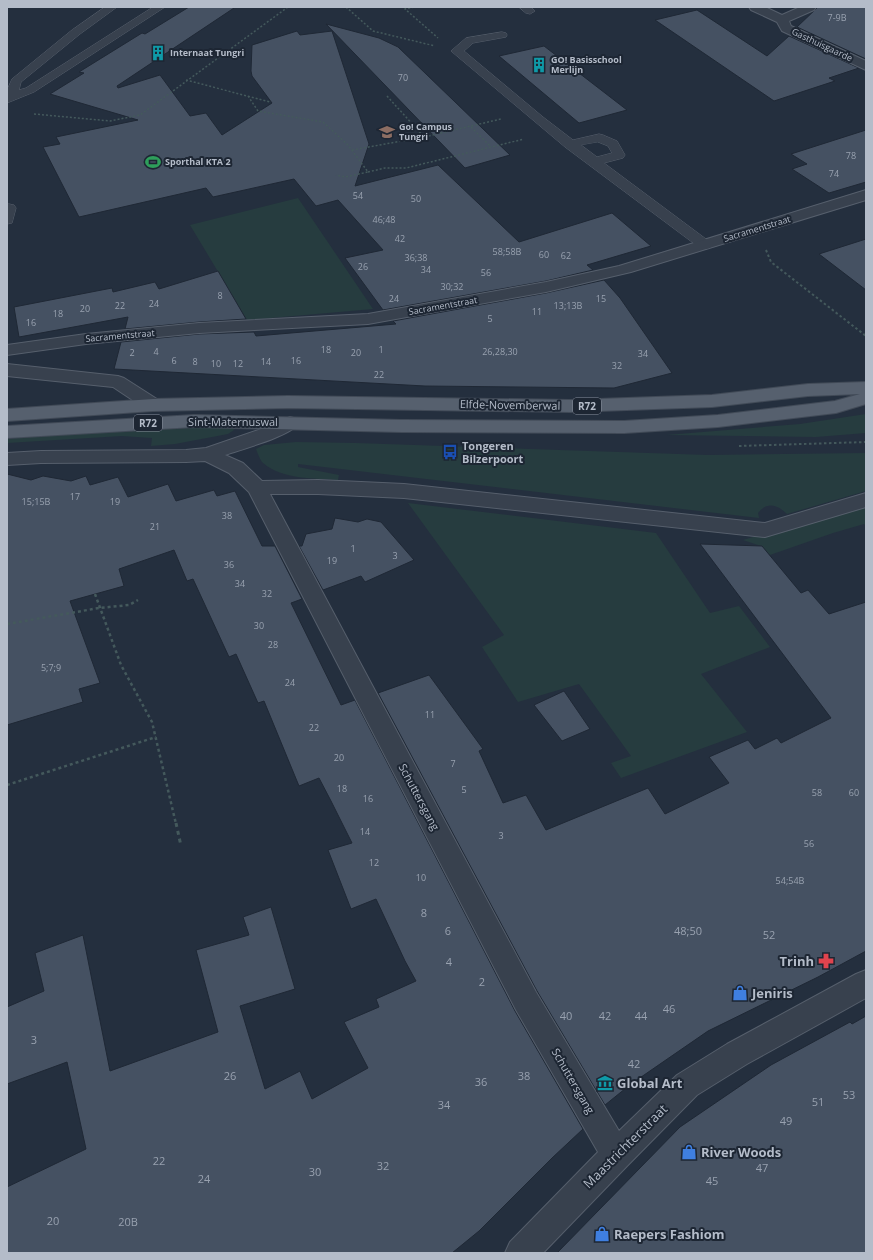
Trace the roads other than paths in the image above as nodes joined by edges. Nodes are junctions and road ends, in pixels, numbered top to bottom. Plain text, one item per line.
1 (112, 7) edge
2 (160, 7) edge
3 (755, 7) edge
4 (810, 7) edge
5 (782, 20) junction
6 (502, 35) dead end
7 (866, 66) edge
8 (8, 99) edge
9 (569, 144) junction
10 (594, 162) junction
11 (866, 195) edge
12 (705, 245) junction
13 (7, 350) edge
14 (7, 370) edge
15 (866, 388) edge
16 (866, 398) edge
17 (153, 405) junction
18 (7, 415) edge
19 (290, 423) junction
20 (7, 432) edge
21 (208, 454) junction
22 (7, 459) edge
23 (257, 488) junction
24 (866, 500) edge
25 (866, 983) edge
26 (616, 1154) junction
27 (521, 1253) edge

1 - 8 lane
2 - 8 lane
3 - 5 street, Gasthuisgaarde
4 - 5 street, Gasthuisgaarde
5 - 7 street, Gasthuisgaarde
6 - 9 lane
9 - 10 lane
9 - 10 lane
10 - 12 lane
11 - 12 street, Sacramentstraat
12 - 13 street, Sacramentstraat
14 - 17 street
15 - 17 main road, Elfde-Novemberwal / R72
16 - 19 main road, Elfde-Novemberwal / R72
17 - 18 main road, R72
19 - 20 main road, Sint-Maternuswal / R72
19 - 21 street, Sint-Maternuswal
21 - 22 street, Sint-Maternuswal
21 - 23 street, Schuttersgang
23 - 24 street
23 - 26 street, Schuttersgang
25 - 26 street, Maastrichterstraat
26 - 27 street, Maastrichterstraat

